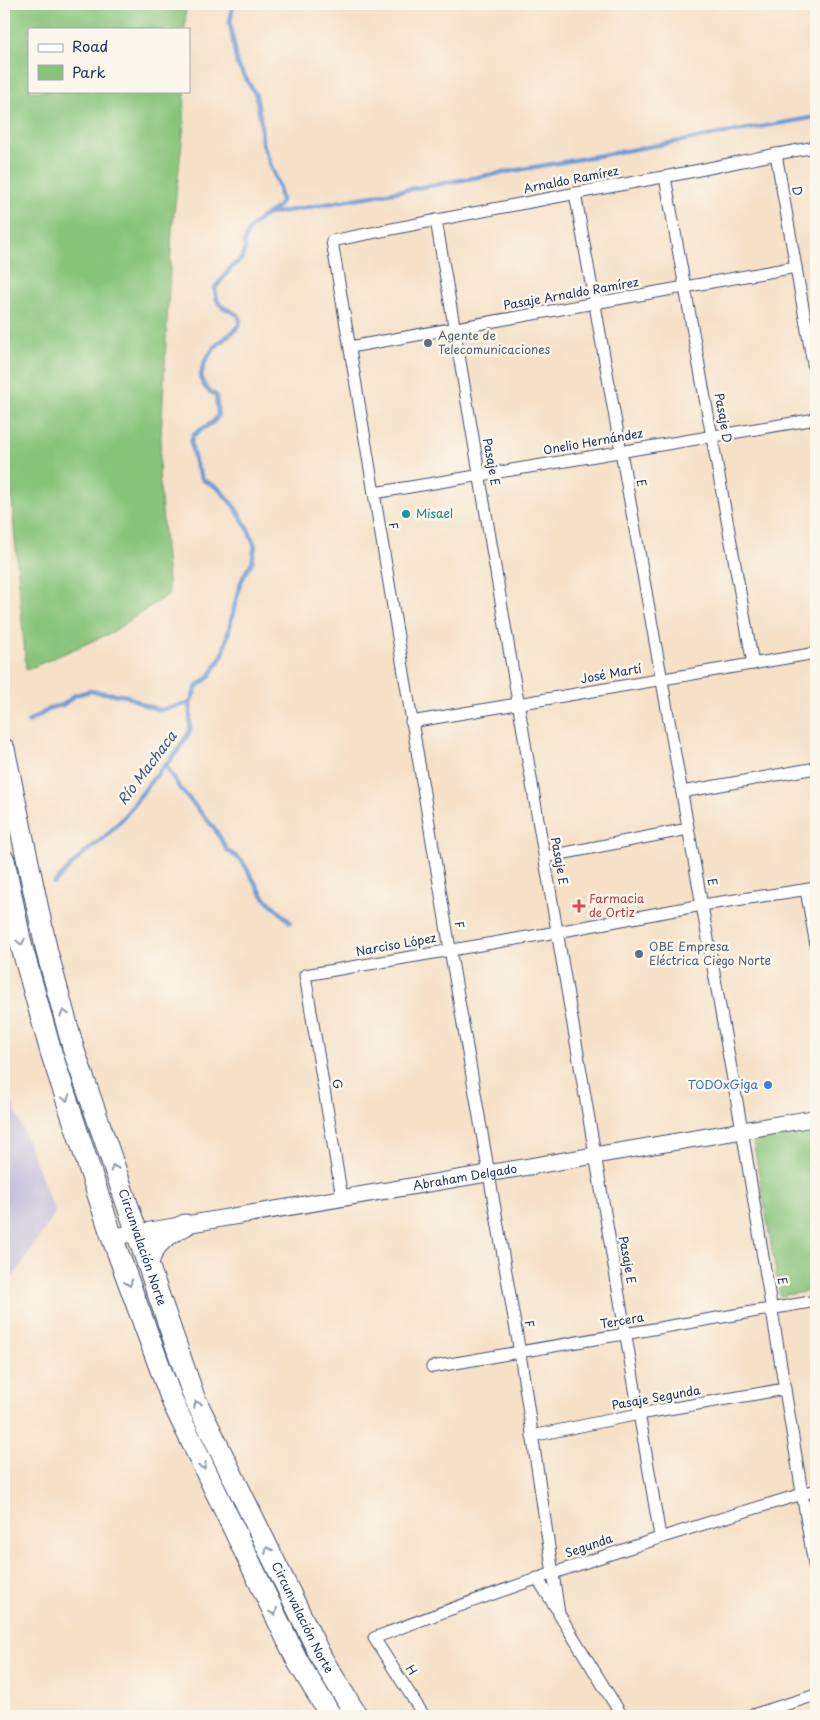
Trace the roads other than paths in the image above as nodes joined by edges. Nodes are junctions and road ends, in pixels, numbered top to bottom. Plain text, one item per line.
1 (816, 147) edge
2 (776, 154) junction
3 (665, 177) junction
4 (575, 192) junction
5 (436, 220) junction
6 (332, 241) joint
7 (796, 267) junction
8 (685, 288) junction
9 (595, 304) junction
10 (454, 328) junction
11 (350, 347) junction
12 (816, 381) edge
13 (816, 419) edge
14 (712, 436) junction
15 (621, 451) junction
16 (480, 476) junction
17 (374, 493) junction
18 (816, 653) edge
19 (753, 664) junction
20 (662, 679) junction
21 (518, 703) junction
22 (411, 722) junction
23 (4, 750) edge
24 (816, 768) edge
25 (682, 792) junction
26 (688, 829) junction
27 (545, 857) junction
28 (4, 860) edge
29 (811, 889) edge
30 (702, 905) junction
31 (557, 932) junction
32 (816, 945) edge
33 (450, 949) junction
34 (305, 975) joint
35 (816, 1118) edge
36 (742, 1130) junction
37 (595, 1156) junction
38 (490, 1174) junction
39 (342, 1198) junction
40 (185, 1225) junction
41 (136, 1232) junction
42 (112, 1237) junction
43 (148, 1264) junction
44 (816, 1301) edge
45 (772, 1309) junction
46 (626, 1334) junction
47 (520, 1353) junction
48 (432, 1367) dead end
49 (786, 1390) junction
50 (639, 1414) junction
51 (532, 1436) junction
52 (816, 1490) edge
53 (803, 1494) junction
54 (660, 1536) junction
55 (552, 1573) junction
56 (816, 1577) edge
57 (537, 1578) junction
58 (559, 1614) junction
59 (374, 1638) joint
60 (816, 1695) edge
61 (331, 1716) edge
62 (357, 1716) edge
63 (424, 1716) edge
64 (622, 1716) edge
65 (749, 1716) edge

1 - 2 street, Arnaldo Ramírez
2 - 3 street, Arnaldo Ramírez
2 - 7 street, D
3 - 4 street, Arnaldo Ramírez
3 - 8 street, Pasaje D
4 - 5 street, Arnaldo Ramírez
4 - 9 street, E
5 - 6 street, Arnaldo Ramírez
5 - 10 street, Pasaje E
6 - 11 street, F
7 - 8 street, Pasaje Arnaldo Ramírez
7 - 12 street, D
8 - 9 street, Pasaje Arnaldo Ramírez
8 - 14 street, Pasaje D
9 - 10 street, Pasaje Arnaldo Ramírez
9 - 15 street, E
10 - 11 street, Pasaje Arnaldo Ramírez
10 - 16 street, Pasaje E
11 - 17 street, F
13 - 14 street, Onelio Hernández
14 - 15 street, Onelio Hernández
14 - 19 street, Pasaje D
15 - 16 street, Onelio Hernández
15 - 20 street, E
16 - 17 street, Onelio Hernández
16 - 21 street, Pasaje E
17 - 22 street, F
18 - 19 street, José Martí
19 - 20 street, José Martí
20 - 21 street, José Martí
20 - 25 street, E
21 - 22 street, José Martí
21 - 27 street, Pasaje E
22 - 33 street, F
41 -> 23 highway, Circunvalación Norte
24 - 25 street
25 - 26 street, E
26 - 27 street
26 - 30 street, E
27 - 31 street, Pasaje E
28 -> 42 highway, Circunvalación Norte
29 - 30 street, Narciso López
29 - 32 street
30 - 31 street, Narciso López
30 - 36 street, E
31 - 33 street, Narciso López
31 - 37 street, Pasaje E
33 - 34 street, Narciso López
33 - 38 street, F
34 - 39 street, G
35 - 36 street, Abraham Delgado
36 - 37 street, Abraham Delgado
36 - 45 street, E
37 - 38 street, Abraham Delgado
37 - 46 street, Pasaje E
38 - 39 street, Abraham Delgado
38 - 47 street, F
39 - 40 street, Abraham Delgado
40 - 41 street, Abraham Delgado
40 - 43 highway
41 - 42 street, Abraham Delgado
41 - 43 highway, Circunvalación Norte
42 -> 61 highway, Circunvalación Norte
62 -> 43 highway, Circunvalación Norte
44 - 45 street, Tercera
45 - 46 street, Tercera
45 - 49 street, E
46 - 47 street, Tercera
46 - 50 street, Pasaje E
47 - 48 street, Tercera
47 - 51 street, F
49 - 50 street, Pasaje Segunda
49 - 53 street, E
50 - 51 street, Pasaje Segunda
50 - 54 street, Pasaje E
51 - 55 street, F
52 - 53 street, Segunda
53 - 54 street, Segunda
53 - 56 street, E
54 - 55 street, Segunda
55 - 57 street, Segunda
55 - 58 street, F
57 - 58 street, F
57 - 59 street, Segunda
58 - 64 street, F
59 - 63 street, H
60 - 65 street

